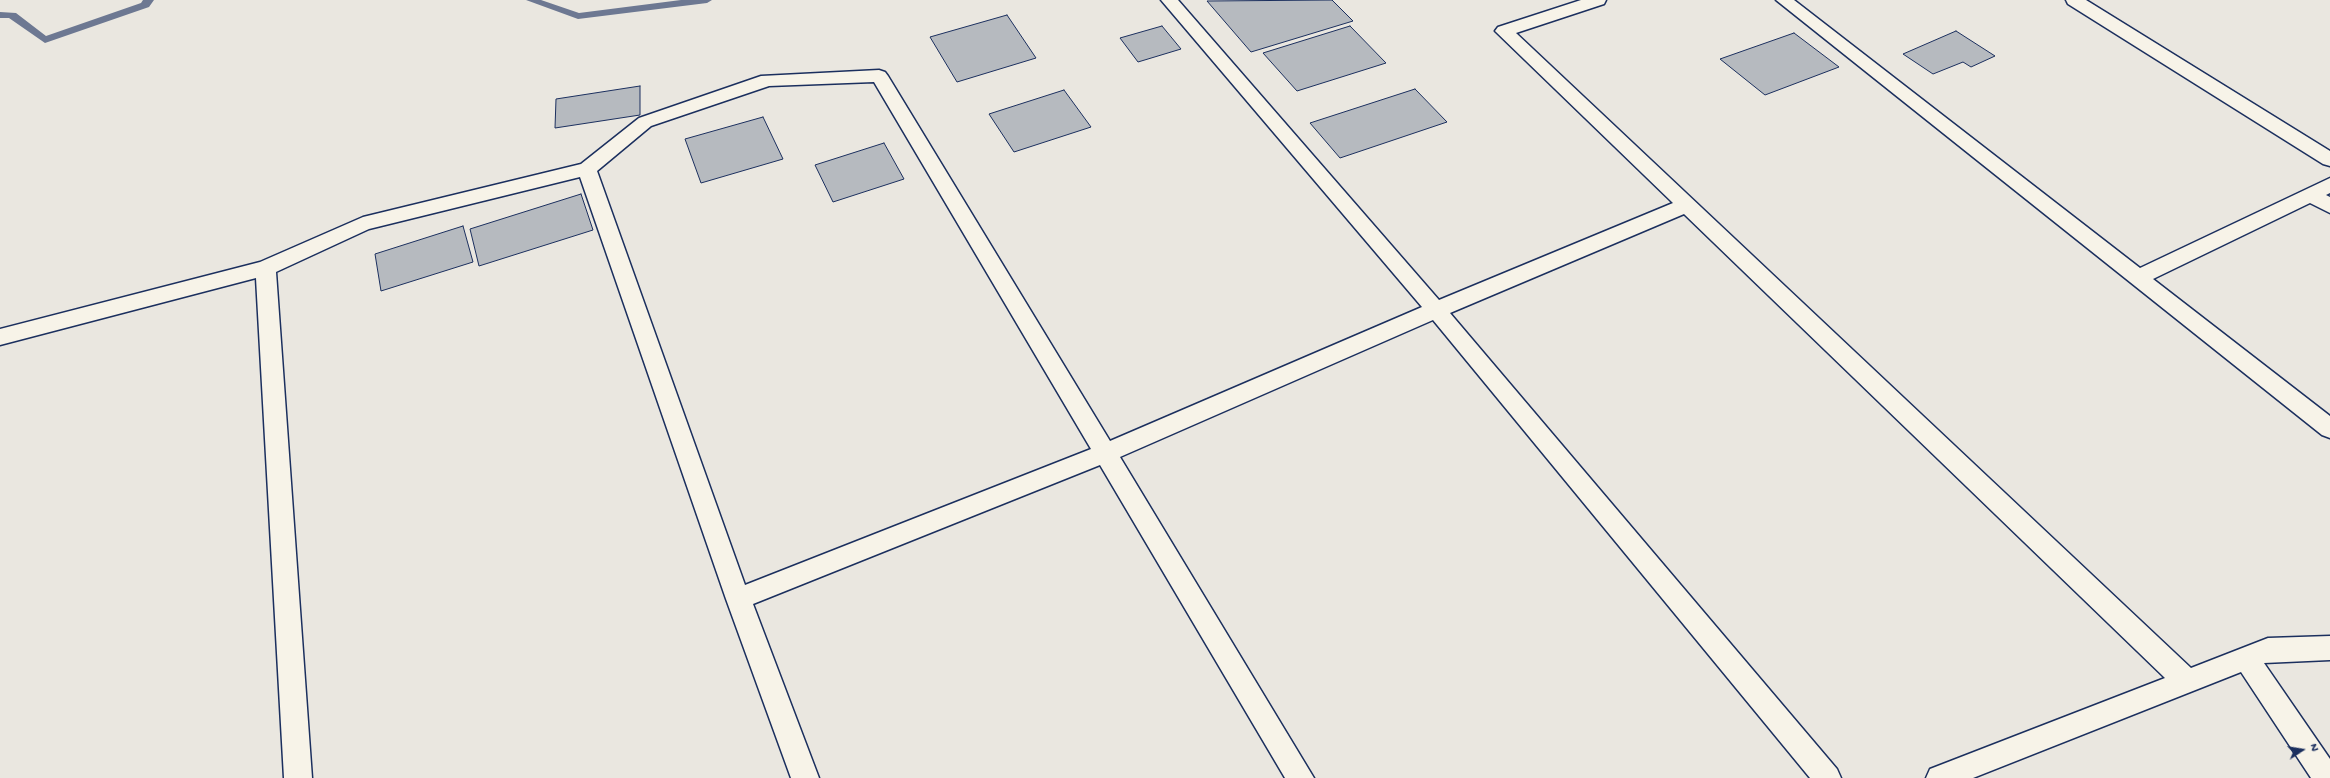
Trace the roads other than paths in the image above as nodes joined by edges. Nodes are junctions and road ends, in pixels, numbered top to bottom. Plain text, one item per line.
1 (1169, 0) edge
2 (1598, 0) edge
3 (1784, 0) edge
4 (2074, 0) edge
5 (2330, 160) edge
6 (587, 169) junction
7 (2330, 185) edge
8 (2311, 194) junction
9 (1686, 205) junction
10 (2330, 206) edge
11 (266, 268) junction
12 (2138, 278) junction
13 (1436, 310) junction
14 (0, 337) edge
15 (2330, 429) edge
16 (1106, 453) junction
17 (738, 598) junction
18 (2330, 648) edge
19 (2246, 658) junction
20 (2186, 681) junction
21 (298, 778) edge
22 (805, 778) edge
23 (1300, 778) edge
24 (1826, 778) edge
25 (1940, 778) edge
26 (2327, 778) edge

1 - 13 street
2 - 9 street
3 - 12 street
4 - 5 street
6 - 11 street
6 - 16 street
6 - 17 street
7 - 8 street
8 - 10 street
8 - 12 street
9 - 13 street
9 - 20 street
11 - 14 street
11 - 21 street
12 - 15 street
13 - 16 street
13 - 24 street
16 - 17 street
16 - 23 street
17 - 22 street
18 - 19 street
19 - 20 street
19 - 26 street
20 - 25 street

